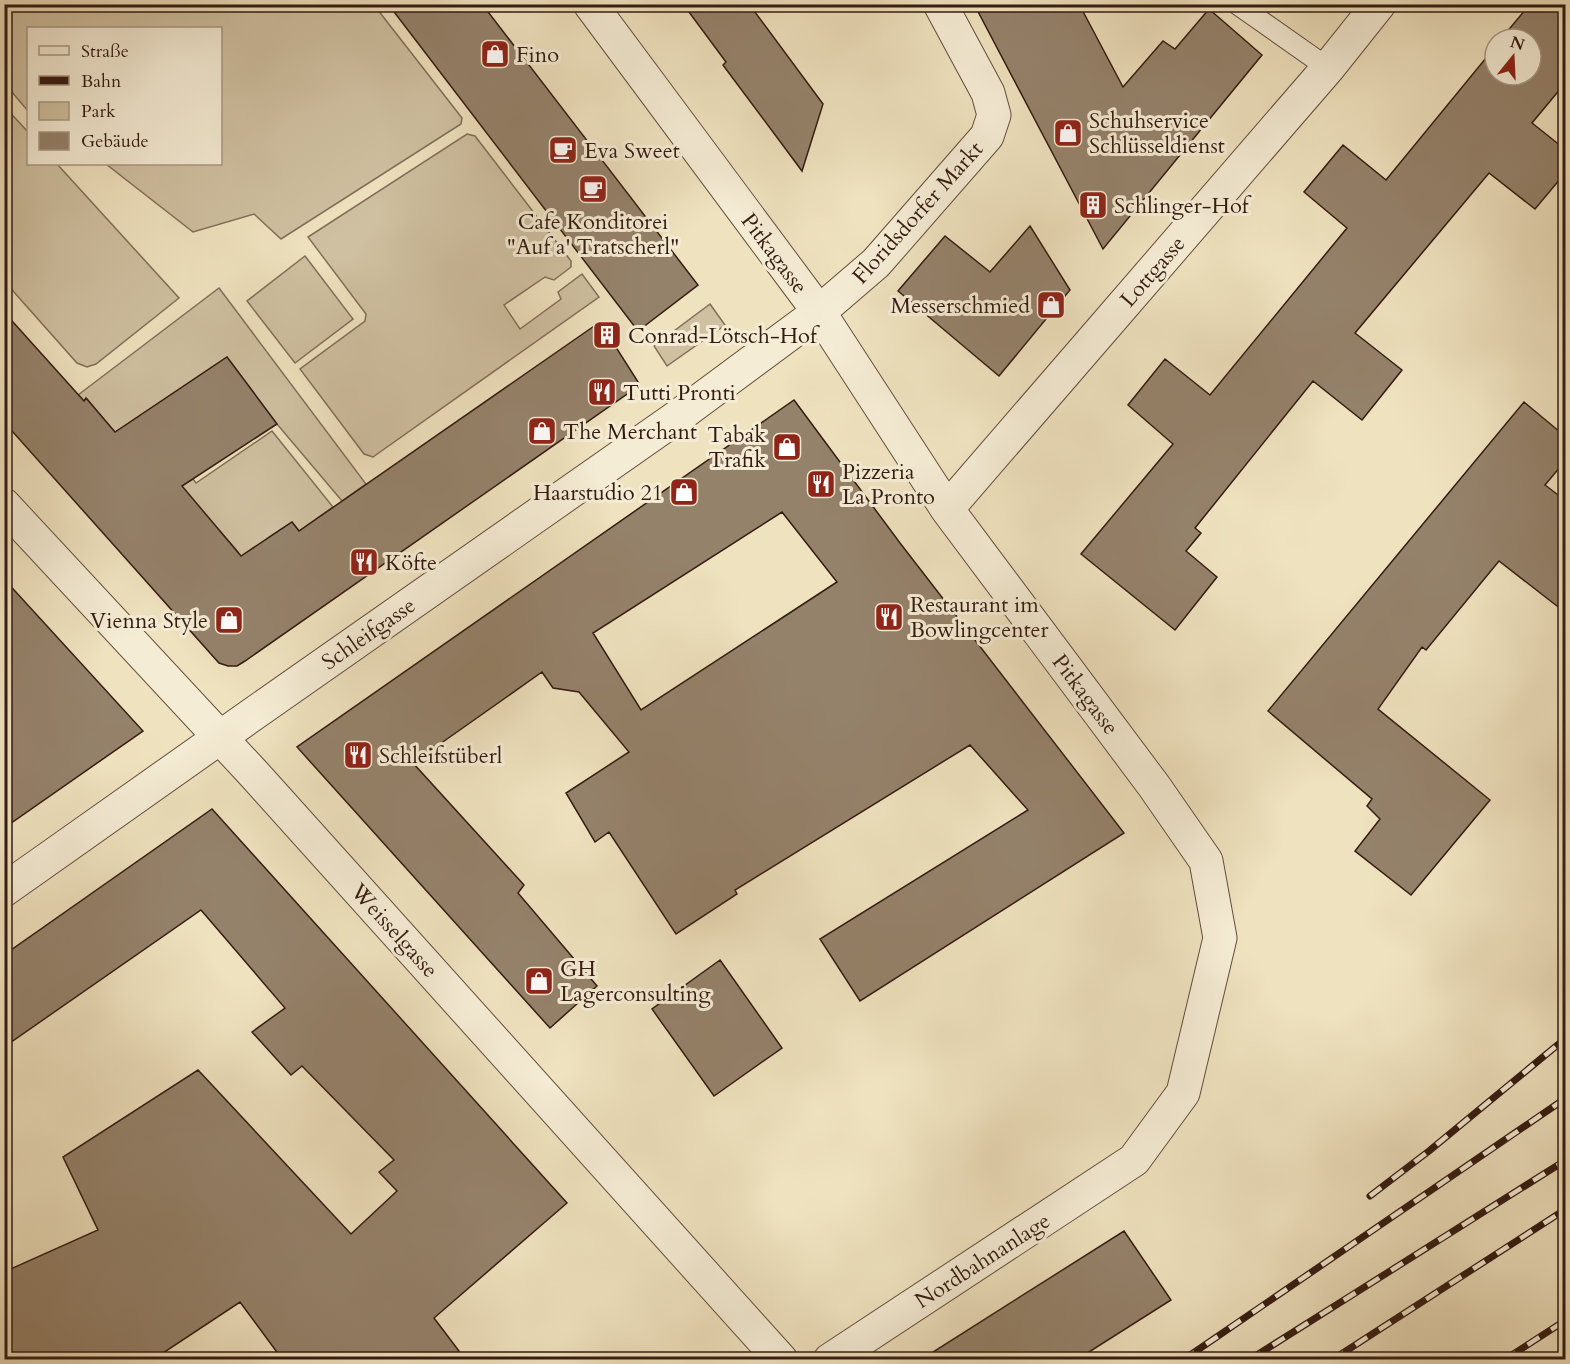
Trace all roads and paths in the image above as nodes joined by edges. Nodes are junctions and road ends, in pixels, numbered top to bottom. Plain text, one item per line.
1 (590, 4) edge
2 (939, 4) edge
3 (1237, 4) edge
4 (1380, 4) edge
5 (1328, 68) junction
6 (819, 312) junction
7 (4, 505) edge
8 (947, 509) junction
9 (219, 738) junction
10 (4, 890) edge
11 (1134, 1160) joint
12 (781, 1359) edge
13 (830, 1359) edge

1 - 6 street, Pitkagasse
2 - 6 street, Floridsdorfer Markt
3 - 5 lane
4 - 5 street, Lottgasse
5 - 8 street, Lottgasse
6 - 8 street, Pitkagasse
6 - 9 street, Schleifgasse
7 - 9 street, Weisselgasse
8 - 11 street, Pitkagasse
9 - 10 street, Schleifgasse
9 - 12 street, Weisselgasse
11 - 13 street, Nordbahnanlage

